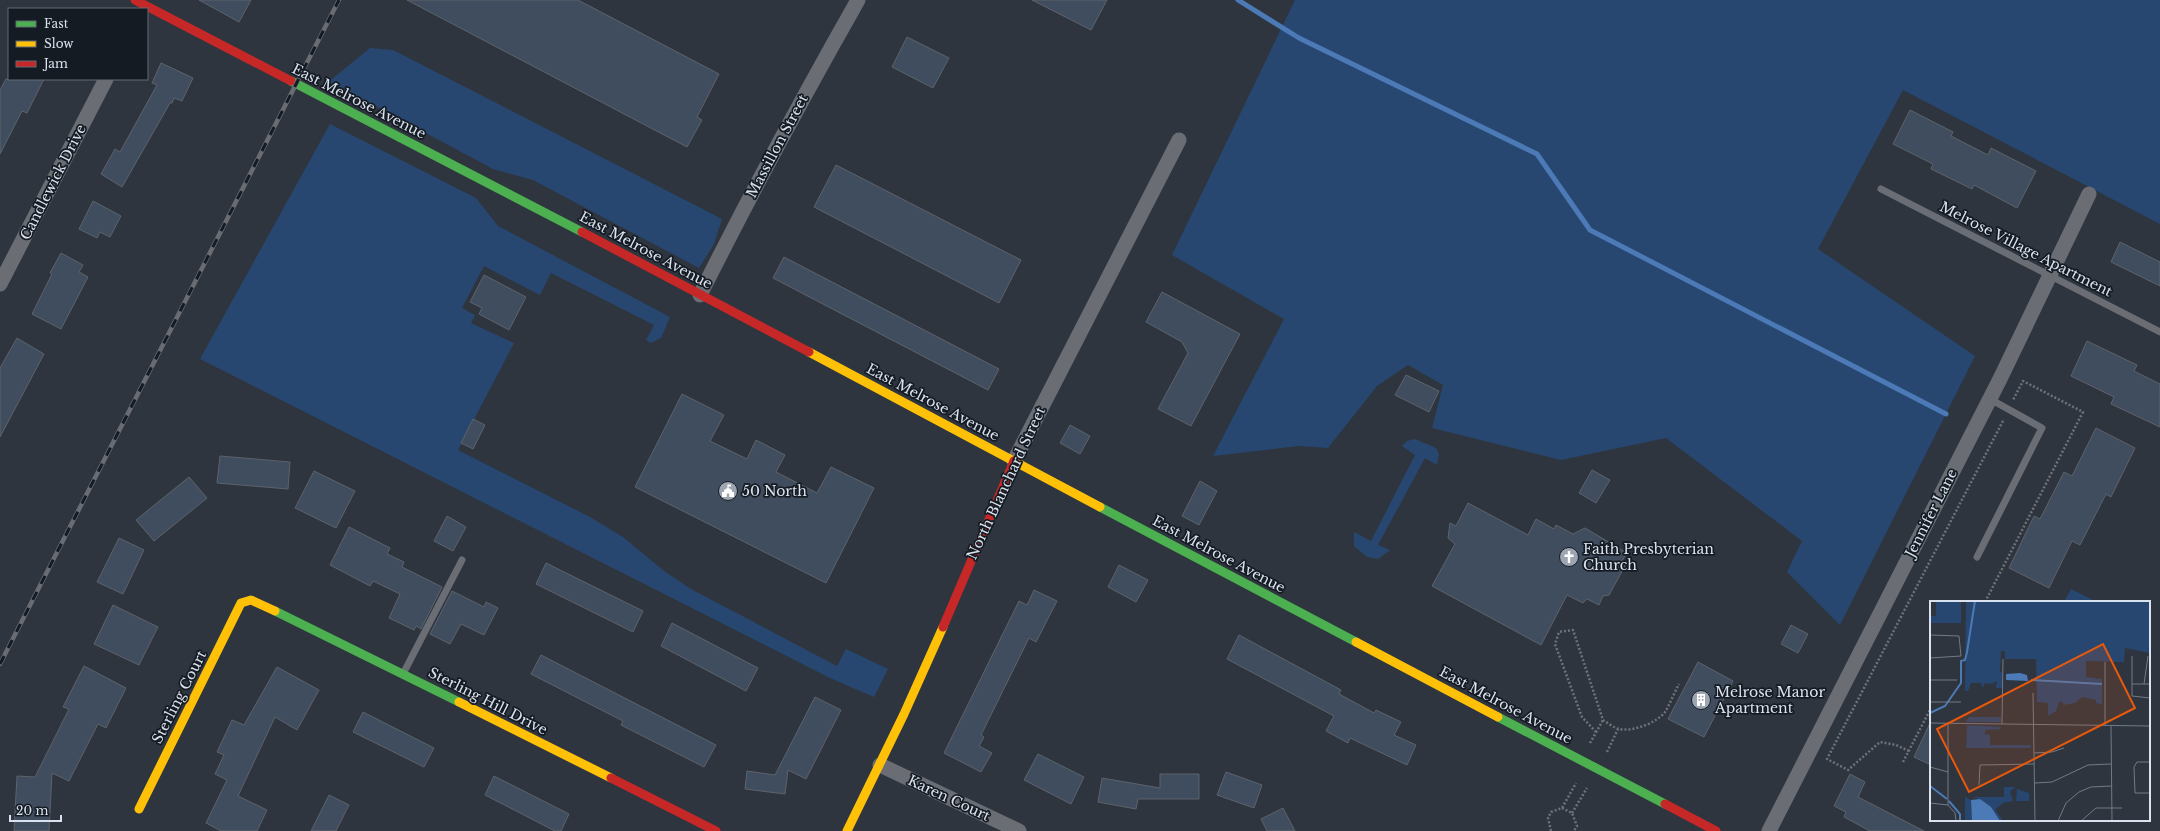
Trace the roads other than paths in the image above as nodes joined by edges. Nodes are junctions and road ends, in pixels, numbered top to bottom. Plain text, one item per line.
1 (858, 0) edge
2 (148, 9) edge
3 (105, 80) edge
4 (1179, 140) dead end
5 (1881, 189) dead end
6 (2089, 194) dead end
7 (2050, 276) junction
8 (0, 284) edge
9 (700, 295) junction
10 (2160, 332) edge
11 (1990, 398) junction
12 (1014, 461) junction
13 (1977, 558) dead end
14 (462, 560) dead end
15 (246, 600) joint
16 (403, 674) junction
17 (880, 765) junction
18 (139, 809) dead end
19 (700, 827) edge
20 (716, 831) edge
21 (847, 831) edge
22 (1019, 831) edge
23 (1716, 831) edge
24 (1769, 831) edge

1 - 9 street, Massillon Street
2 - 9 street, East Melrose Avenue
3 - 8 street, Candlewick Drive
4 - 12 street, North Blanchard Street
5 - 7 lane, Melrose Village Apartment
6 - 7 street, Jennifer Lane
7 - 10 lane, Melrose Village Apartment
7 - 11 street, Jennifer Lane
9 - 12 street, East Melrose Avenue
11 - 13 lane
11 - 24 street, Jennifer Lane
12 - 17 street, North Blanchard Street
12 - 23 street, East Melrose Avenue
14 - 16 lane
15 - 16 street, Sterling Hill Drive
15 - 18 street, Sterling Court
16 - 19 street, Sterling Hill Drive
17 - 21 street, North Blanchard Street
17 - 22 street, Karen Court
19 - 20 street, Sterling Hill Drive

